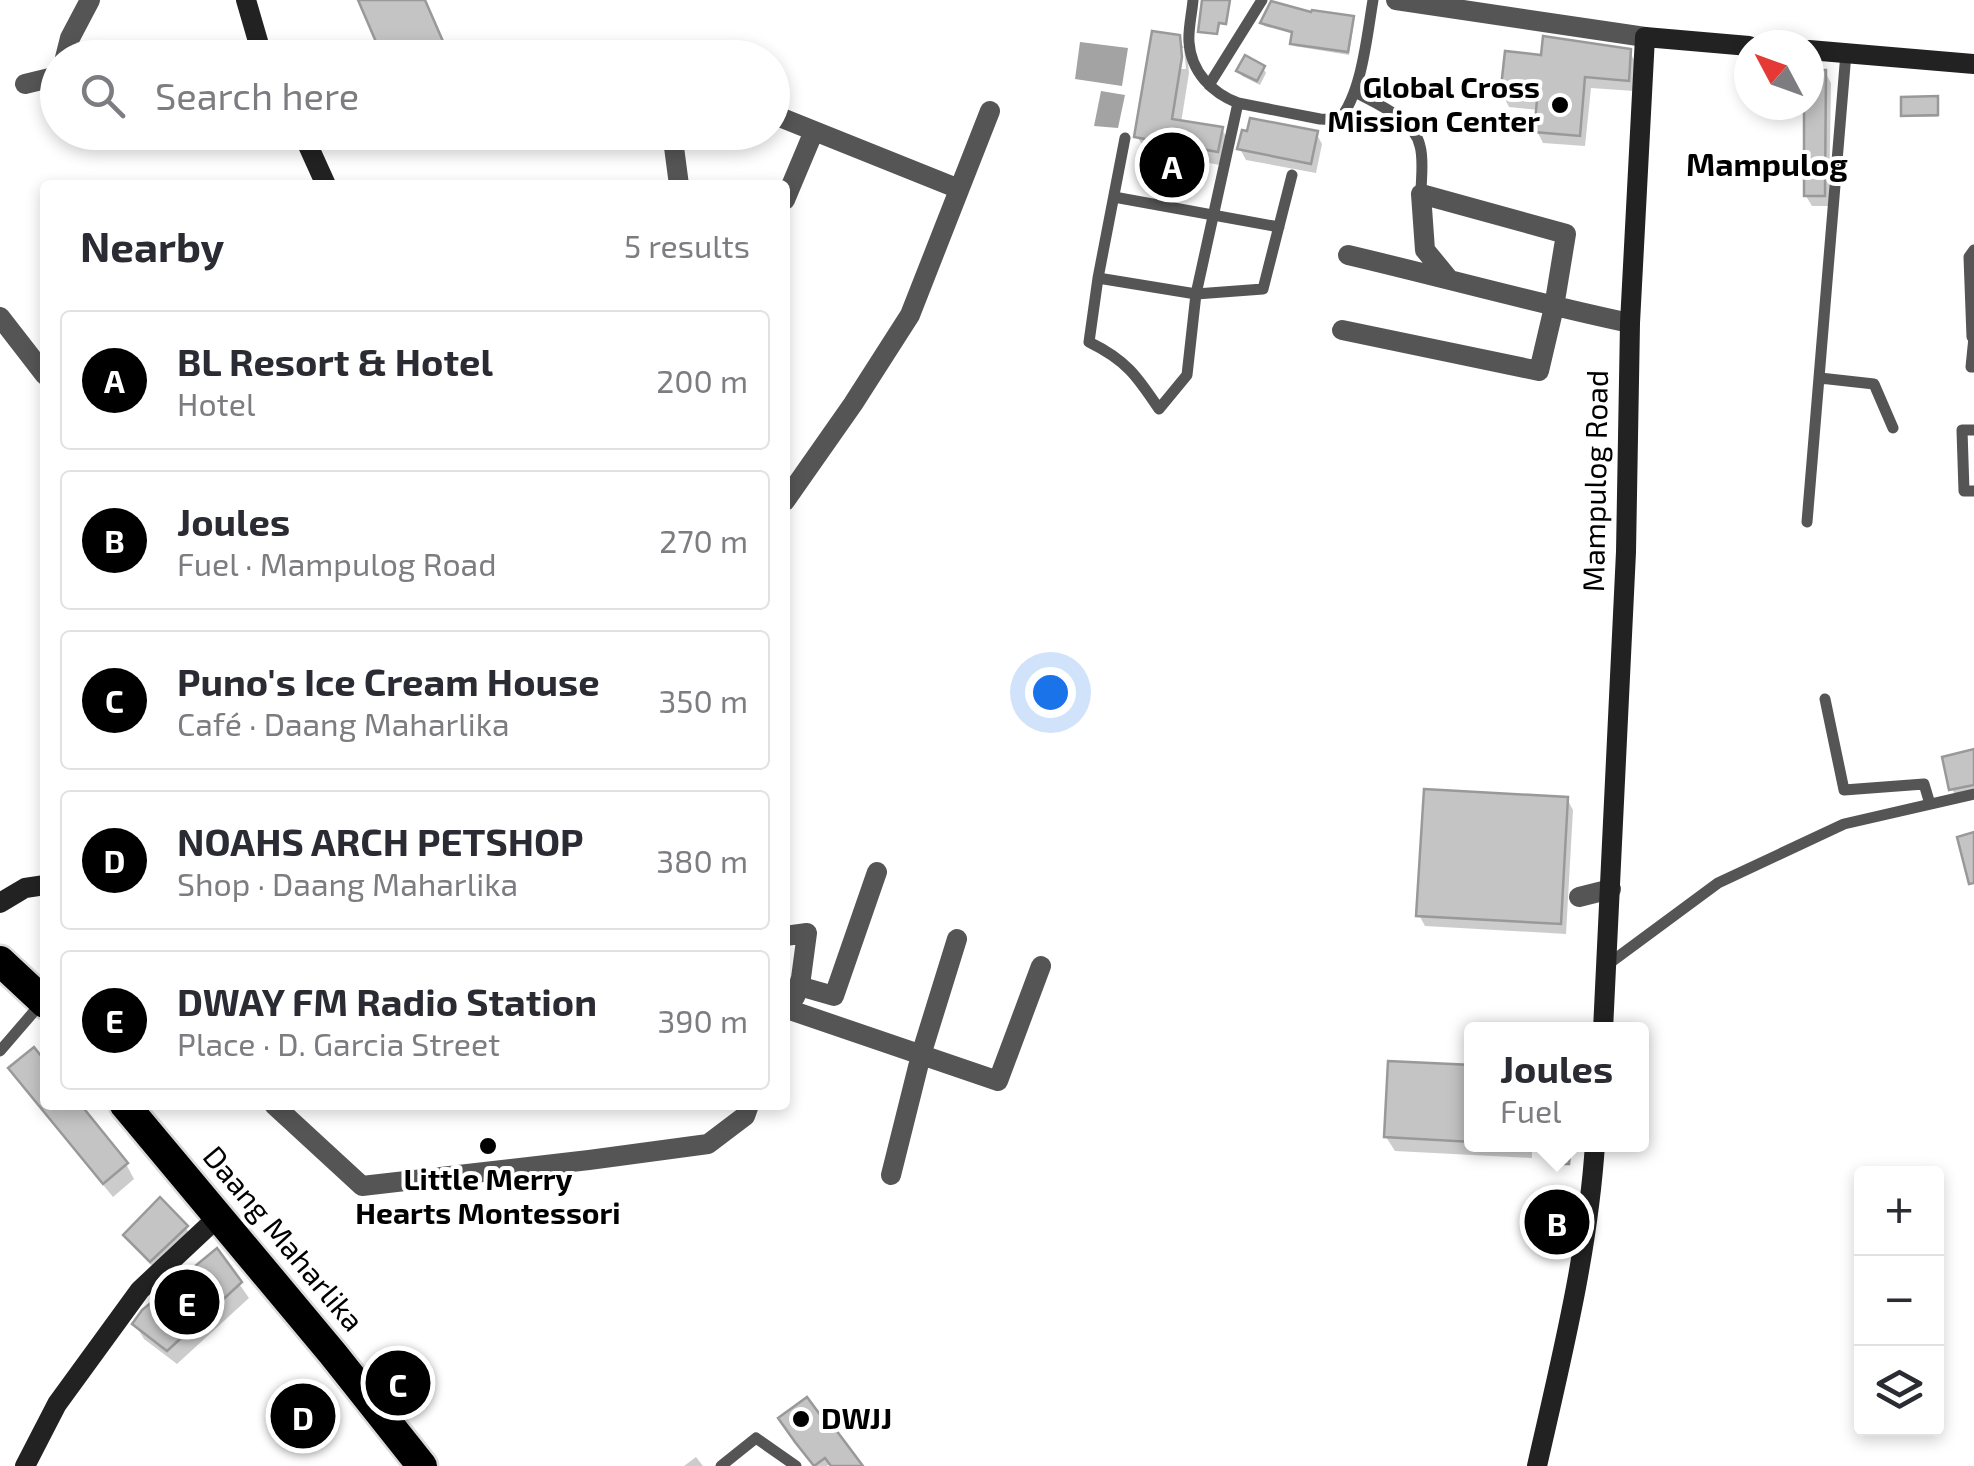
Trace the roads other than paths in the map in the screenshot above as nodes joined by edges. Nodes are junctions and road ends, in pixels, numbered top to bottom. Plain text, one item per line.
1 (90, 0) edge
2 (246, 0) edge
3 (1193, 0) edge
4 (1262, 0) edge
5 (1373, 0) edge
6 (1396, 0) edge
7 (1645, 37) junction
8 (70, 40) edge
9 (261, 40) edge
10 (1734, 45) edge
11 (1824, 52) edge
12 (1846, 54) junction
13 (1974, 64) edge
14 (40, 80) edge
15 (25, 84) dead end
16 (1209, 85) junction
17 (1355, 92) junction
18 (1238, 104) junction
19 (990, 111) dead end
20 (790, 121) edge
21 (814, 131) junction
22 (1125, 138) dead end
23 (310, 150) edge
24 (674, 150) edge
25 (1292, 175) dead end
26 (324, 180) edge
27 (678, 180) edge
28 (790, 188) edge
29 (959, 189) junction
30 (1421, 194) junction
31 (1114, 196) junction
32 (1214, 216) junction
33 (1280, 227) junction
34 (1974, 250) edge
35 (1348, 255) dead end
36 (1098, 278) junction
37 (1448, 278) junction
38 (1196, 294) junction
39 (1554, 307) junction
40 (0, 316) edge
41 (1630, 324) junction
42 (1342, 330) dead end
43 (1973, 337) edge
44 (1974, 367) edge
45 (40, 369) edge
46 (1820, 378) junction
47 (1893, 428) dead end
48 (1974, 430) edge
49 (1974, 491) edge
50 (790, 494) edge
51 (1807, 522) dead end
52 (1825, 699) dead end
53 (1974, 794) edge
54 (1930, 804) junction
55 (876, 872) dead end
56 (40, 886) edge
57 (1611, 890) junction
58 (1579, 897) dead end
59 (0, 903) edge
60 (790, 935) edge
61 (957, 939) dead end
62 (0, 961) edge
63 (1607, 965) junction
64 (1040, 966) dead end
65 (798, 986) junction
66 (40, 998) edge
67 (40, 1007) edge
68 (790, 1010) edge
69 (790, 1017) edge
70 (1603, 1022) edge
71 (0, 1052) edge
72 (921, 1055) junction
73 (134, 1110) edge
74 (279, 1110) edge
75 (748, 1110) edge
76 (1595, 1152) edge
77 (891, 1174) dead end
78 (219, 1216) junction
79 (26, 1466) edge
80 (422, 1466) edge
81 (722, 1466) edge
82 (796, 1466) edge
83 (1538, 1466) edge

1 - 8 street
2 - 9 street
3 - 16 lane
4 - 16 lane
5 - 17 lane
6 - 7 street
7 - 10 street
7 - 41 street, Mampulog Road
11 - 12 street
12 - 13 street
12 - 46 lane
14 - 15 street
16 - 18 lane
17 - 18 lane
17 - 30 lane
18 - 32 lane
19 - 29 street
20 - 21 street
21 - 28 street
21 - 29 street
22 - 31 lane
23 - 26 street
24 - 27 street
25 - 33 lane
29 - 50 street
30 - 37 street
30 - 39 street
31 - 32 lane
31 - 36 lane
32 - 33 lane
32 - 38 lane
33 - 38 lane
34 - 43 lane
35 - 37 street
36 - 38 lane
36 - 38 lane
37 - 39 street
39 - 41 street
39 - 42 street
40 - 45 street
41 - 57 street, Mampulog Road
43 - 44 lane
46 - 47 lane
46 - 51 lane
48 - 49 lane
52 - 54 lane
53 - 54 lane
54 - 63 lane
55 - 65 street
56 - 59 street
57 - 58 street
57 - 63 street, Mampulog Road
60 - 65 street
61 - 72 street
62 - 66 highway
63 - 70 street, Mampulog Road
64 - 72 street
65 - 68 street
67 - 71 lane
69 - 72 street
72 - 77 street
73 - 78 highway, Daang Maharlika
74 - 75 street
76 - 83 street
78 - 79 street
78 - 80 highway, Daang Maharlika
81 - 82 lane

